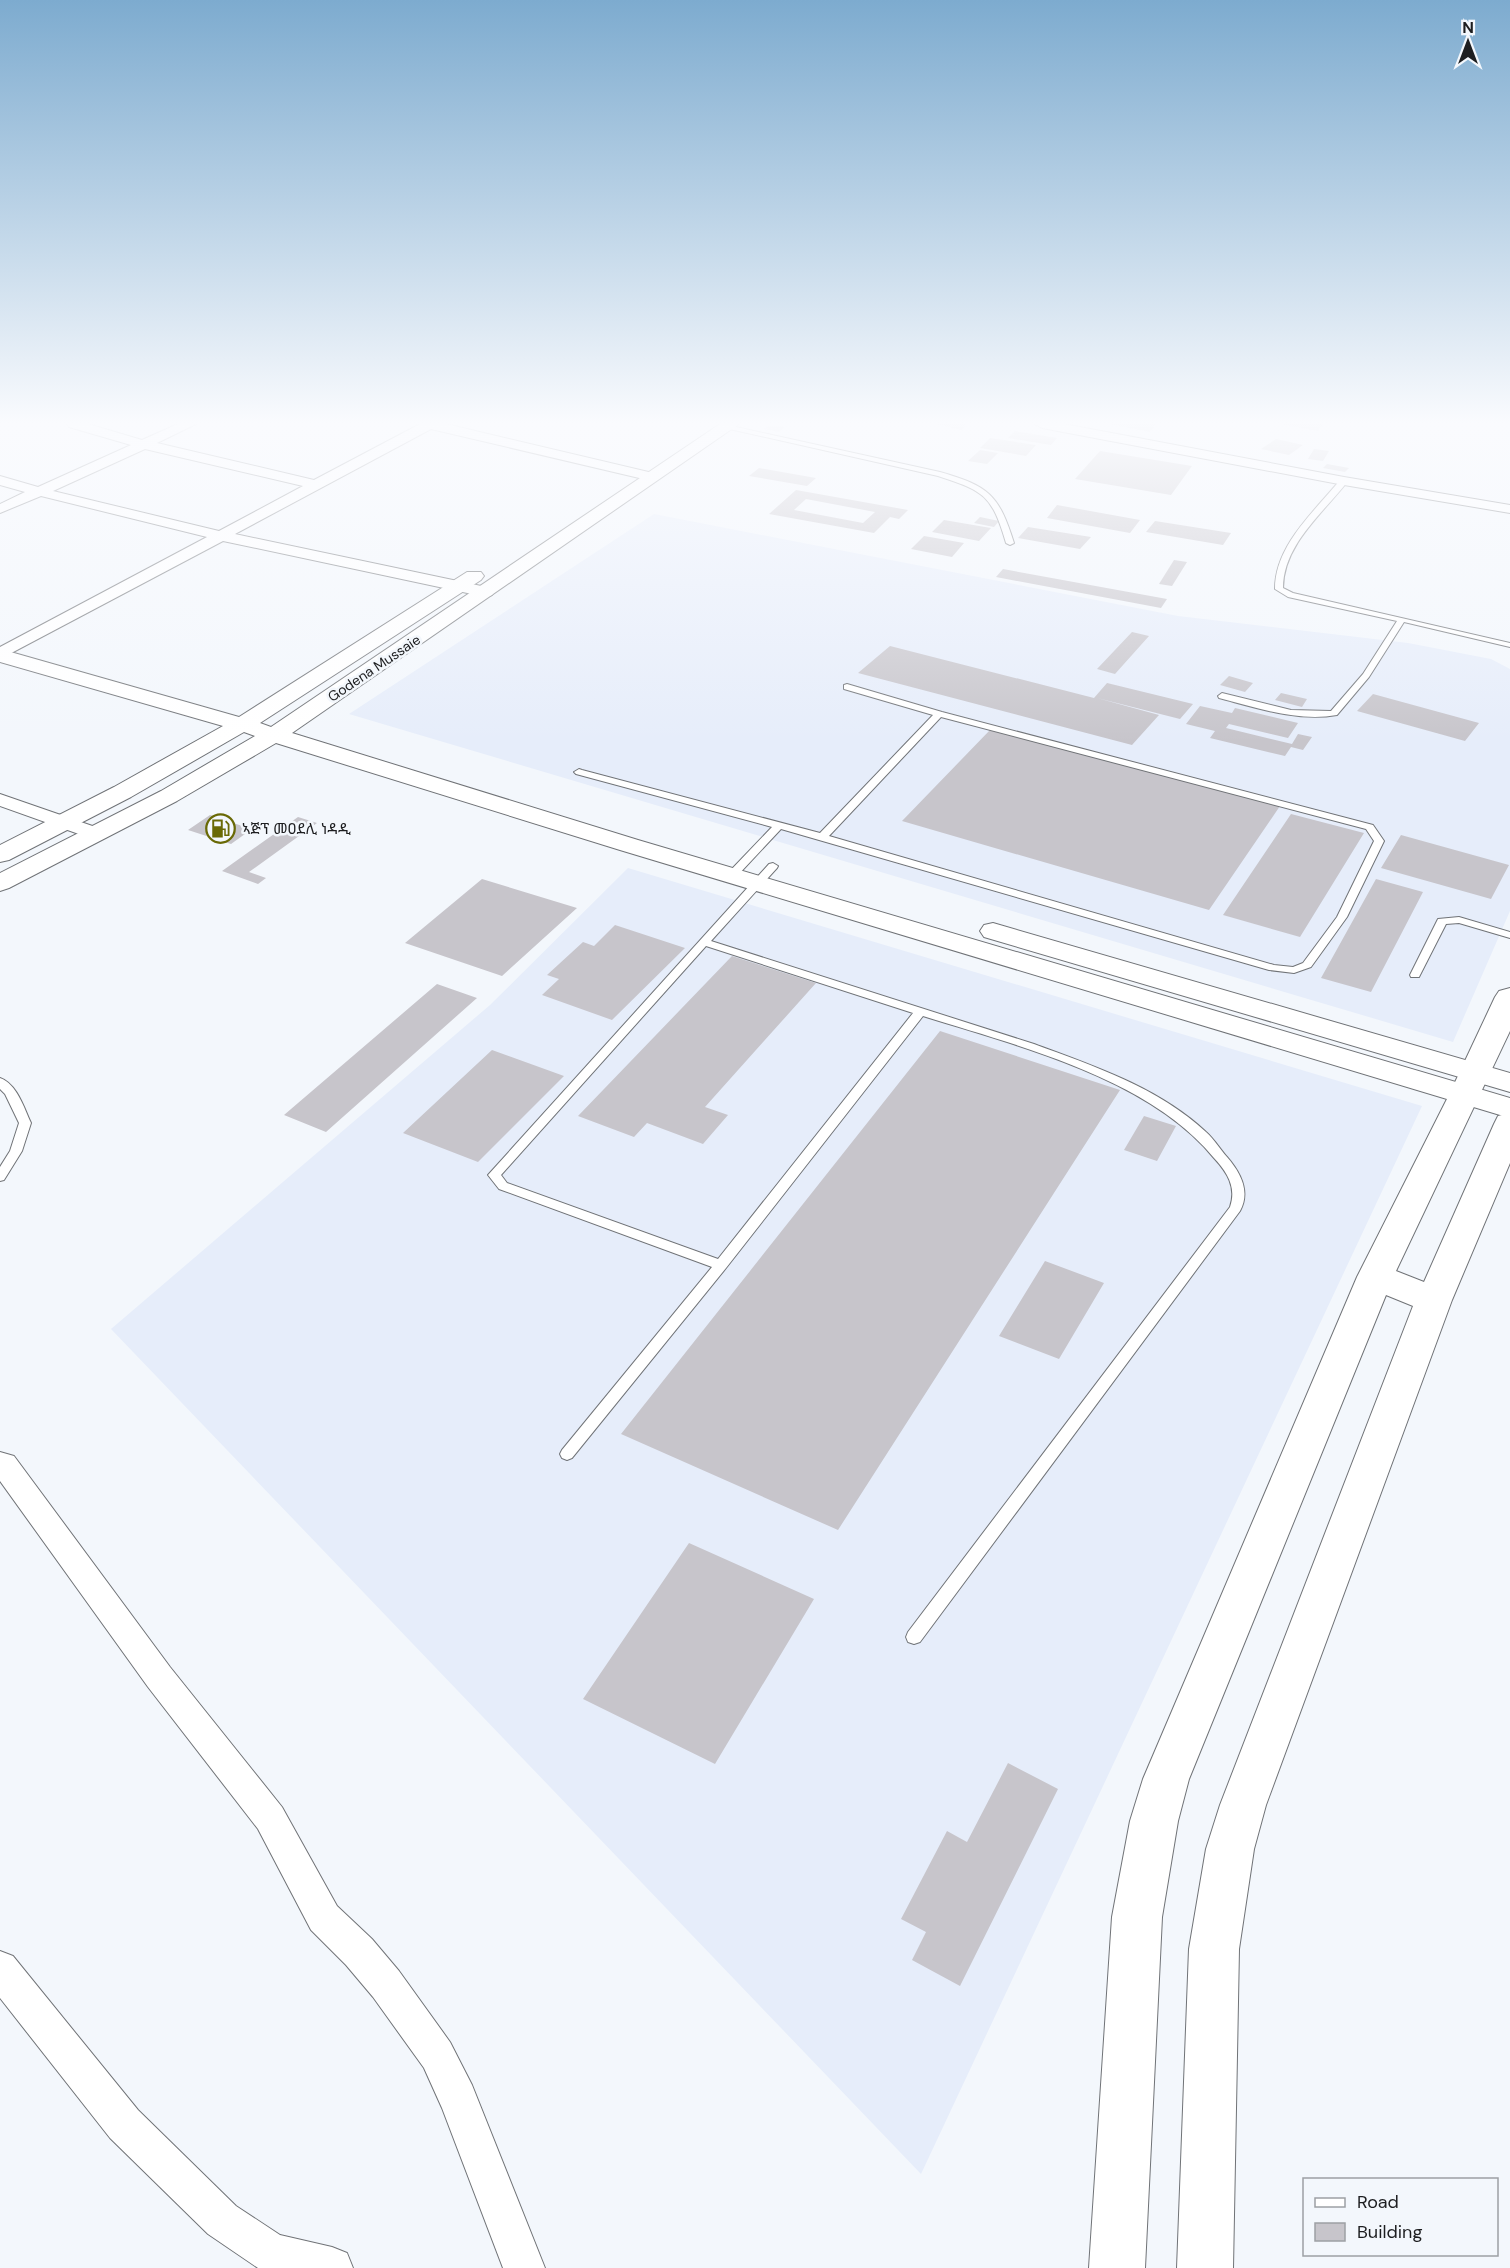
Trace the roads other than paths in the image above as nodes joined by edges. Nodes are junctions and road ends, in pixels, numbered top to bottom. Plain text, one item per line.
1 (196, 530) edge
2 (232, 530) edge
3 (543, 530) edge
4 (576, 530) edge
5 (1006, 530) edge
6 (1305, 530) edge
7 (221, 536) junction
8 (1010, 543) dead end
9 (459, 586) junction
10 (486, 592) junction
11 (1402, 619) junction
12 (1510, 645) edge
13 (4, 649) edge
14 (847, 687) dead end
15 (1222, 696) dead end
16 (939, 714) junction
17 (249, 719) junction
18 (282, 730) junction
19 (579, 772) dead end
20 (0, 800) edge
21 (66, 823) junction
22 (778, 826) junction
23 (97, 834) junction
24 (822, 837) junction
25 (0, 855) edge
26 (753, 870) junction
27 (0, 883) edge
28 (1510, 935) edge
29 (704, 942) junction
30 (1416, 975) dead end
31 (1510, 997) edge
32 (920, 1012) junction
33 (0, 1082) edge
34 (1483, 1084) edge
35 (1510, 1108) edge
36 (1510, 1124) edge
37 (0, 1177) edge
38 (721, 1265) junction
39 (1375, 1277) junction
40 (1434, 1300) junction
41 (567, 1454) dead end
42 (0, 1463) edge
43 (914, 1637) dead end
44 (0, 1969) edge
45 (332, 2268) edge
46 (524, 2268) edge
47 (1117, 2268) edge
48 (1205, 2268) edge

1 - 7 street
2 - 7 street
3 - 9 street, Godena Mussaie
4 - 10 street, Godena Mussaie
5 - 8 lane
6 - 11 lane
7 - 9 street
7 - 13 street
9 - 10 street
9 - 17 street, Godena Mussaie
10 - 18 street, Godena Mussaie
11 - 12 lane
11 - 15 lane
13 - 17 street
14 - 16 lane
16 - 24 lane
16 - 24 lane
17 - 18 street
17 - 21 street, Godena Mussaie
18 - 23 street, Godena Mussaie
18 - 26 street
19 - 22 lane
20 - 21 street
21 - 23 street
21 - 25 street, Godena Mussaie
22 - 24 lane
22 - 26 lane
23 - 27 street, Godena Mussaie
26 - 29 lane
26 - 34 street
28 - 30 lane
29 - 32 lane
29 - 38 lane
31 - 34 main road
32 - 38 lane
32 - 43 lane
33 - 37 lane
34 - 35 street
34 - 39 main road
36 - 40 main road
38 - 41 lane
39 - 40 main road
39 - 47 main road
40 - 48 main road
42 - 46 street
44 - 45 street

